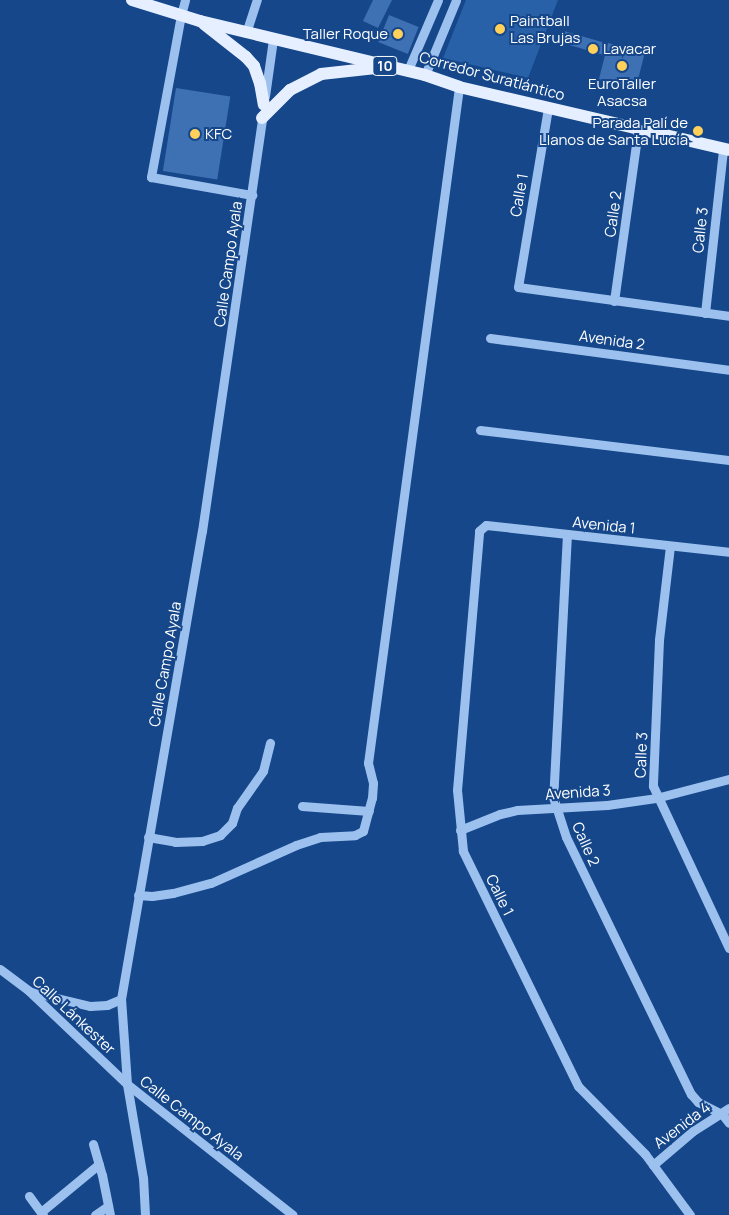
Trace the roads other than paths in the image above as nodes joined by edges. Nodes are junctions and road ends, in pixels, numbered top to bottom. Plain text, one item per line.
1 (132, 0) edge
2 (185, 0) edge
3 (257, 0) edge
4 (438, 0) edge
5 (456, 0) edge
6 (181, 15) junction
7 (200, 21) junction
8 (246, 33) junction
9 (273, 39) junction
10 (390, 67) junction
11 (408, 70) junction
12 (425, 75) junction
13 (459, 87) junction
14 (264, 105) junction
15 (548, 108) junction
16 (262, 118) junction
17 (638, 130) junction
18 (726, 150) edge
19 (252, 195) junction
20 (614, 301) junction
21 (705, 313) junction
22 (729, 316) edge
23 (490, 338) dead end
24 (729, 370) edge
25 (480, 430) dead end
26 (729, 460) edge
27 (478, 531) joint
28 (568, 534) junction
29 (670, 546) junction
30 (729, 552) edge
31 (270, 743) dead end
32 (729, 779) edge
33 (658, 797) junction
34 (302, 806) dead end
35 (557, 808) junction
36 (369, 811) junction
37 (460, 830) junction
38 (148, 837) junction
39 (138, 895) junction
40 (729, 948) edge
41 (0, 969) edge
42 (30, 991) junction
43 (121, 999) junction
44 (127, 1084) junction
45 (725, 1110) edge
46 (729, 1123) edge
47 (93, 1144) dead end
48 (99, 1164) junction
49 (653, 1165) junction
50 (29, 1196) dead end
51 (109, 1211) edge
52 (42, 1213) edge
53 (95, 1215) edge
54 (144, 1215) edge
55 (293, 1215) edge
56 (690, 1215) edge

1 - 6 main road, Corredor Suratlántico / 10
2 - 6 street
3 - 8 street
4 - 11 street
5 - 12 street
6 - 7 main road, Corredor Suratlántico / 10
6 - 19 street
7 - 8 main road, Corredor Suratlántico / 10
7 - 14 main road
8 - 9 main road, Corredor Suratlántico / 10
9 - 10 main road, Corredor Suratlántico / 10
9 - 14 street, Calle Campo Ayala
10 - 11 main road, Corredor Suratlántico / 10
10 - 16 main road
11 - 12 main road, Corredor Suratlántico / 10
12 - 13 main road, Corredor Suratlántico / 10
13 - 15 main road, Corredor Suratlántico / 10
13 - 36 street
14 - 16 street, Calle Campo Ayala
15 - 17 main road, Corredor Suratlántico / 10
15 - 20 street, Calle 1
16 - 19 street, Calle Campo Ayala
17 - 18 main road, Corredor Suratlántico / 10
17 - 20 street, Calle 2
18 - 21 street, Calle 3
19 - 38 street, Calle Campo Ayala
20 - 21 street
21 - 22 street
23 - 24 street, Avenida 2
25 - 26 street
27 - 28 street, Avenida 1
27 - 37 street, Calle 1
28 - 29 street, Avenida 1
28 - 35 street, Calle 2
29 - 30 street, Avenida 1
29 - 33 street, Calle 3
31 - 38 street
32 - 33 street, Avenida 3
33 - 35 street, Avenida 3
33 - 40 street, Calle 3
34 - 36 street
35 - 37 street, Avenida 3
35 - 45 street, Calle 2
36 - 39 street
37 - 49 street, Calle 1
38 - 39 street, Calle Campo Ayala
39 - 43 street, Calle Campo Ayala
41 - 42 street, Calle Lánkester
42 - 43 street
42 - 44 street, Calle Lánkester
43 - 44 street, Calle Campo Ayala
44 - 54 street
44 - 55 street, Calle Campo Ayala
45 - 46 street, Calle 2
45 - 49 street, Avenida 4
47 - 48 street
48 - 51 street
48 - 52 street
49 - 56 street, Calle 1
50 - 52 street
51 - 53 street

